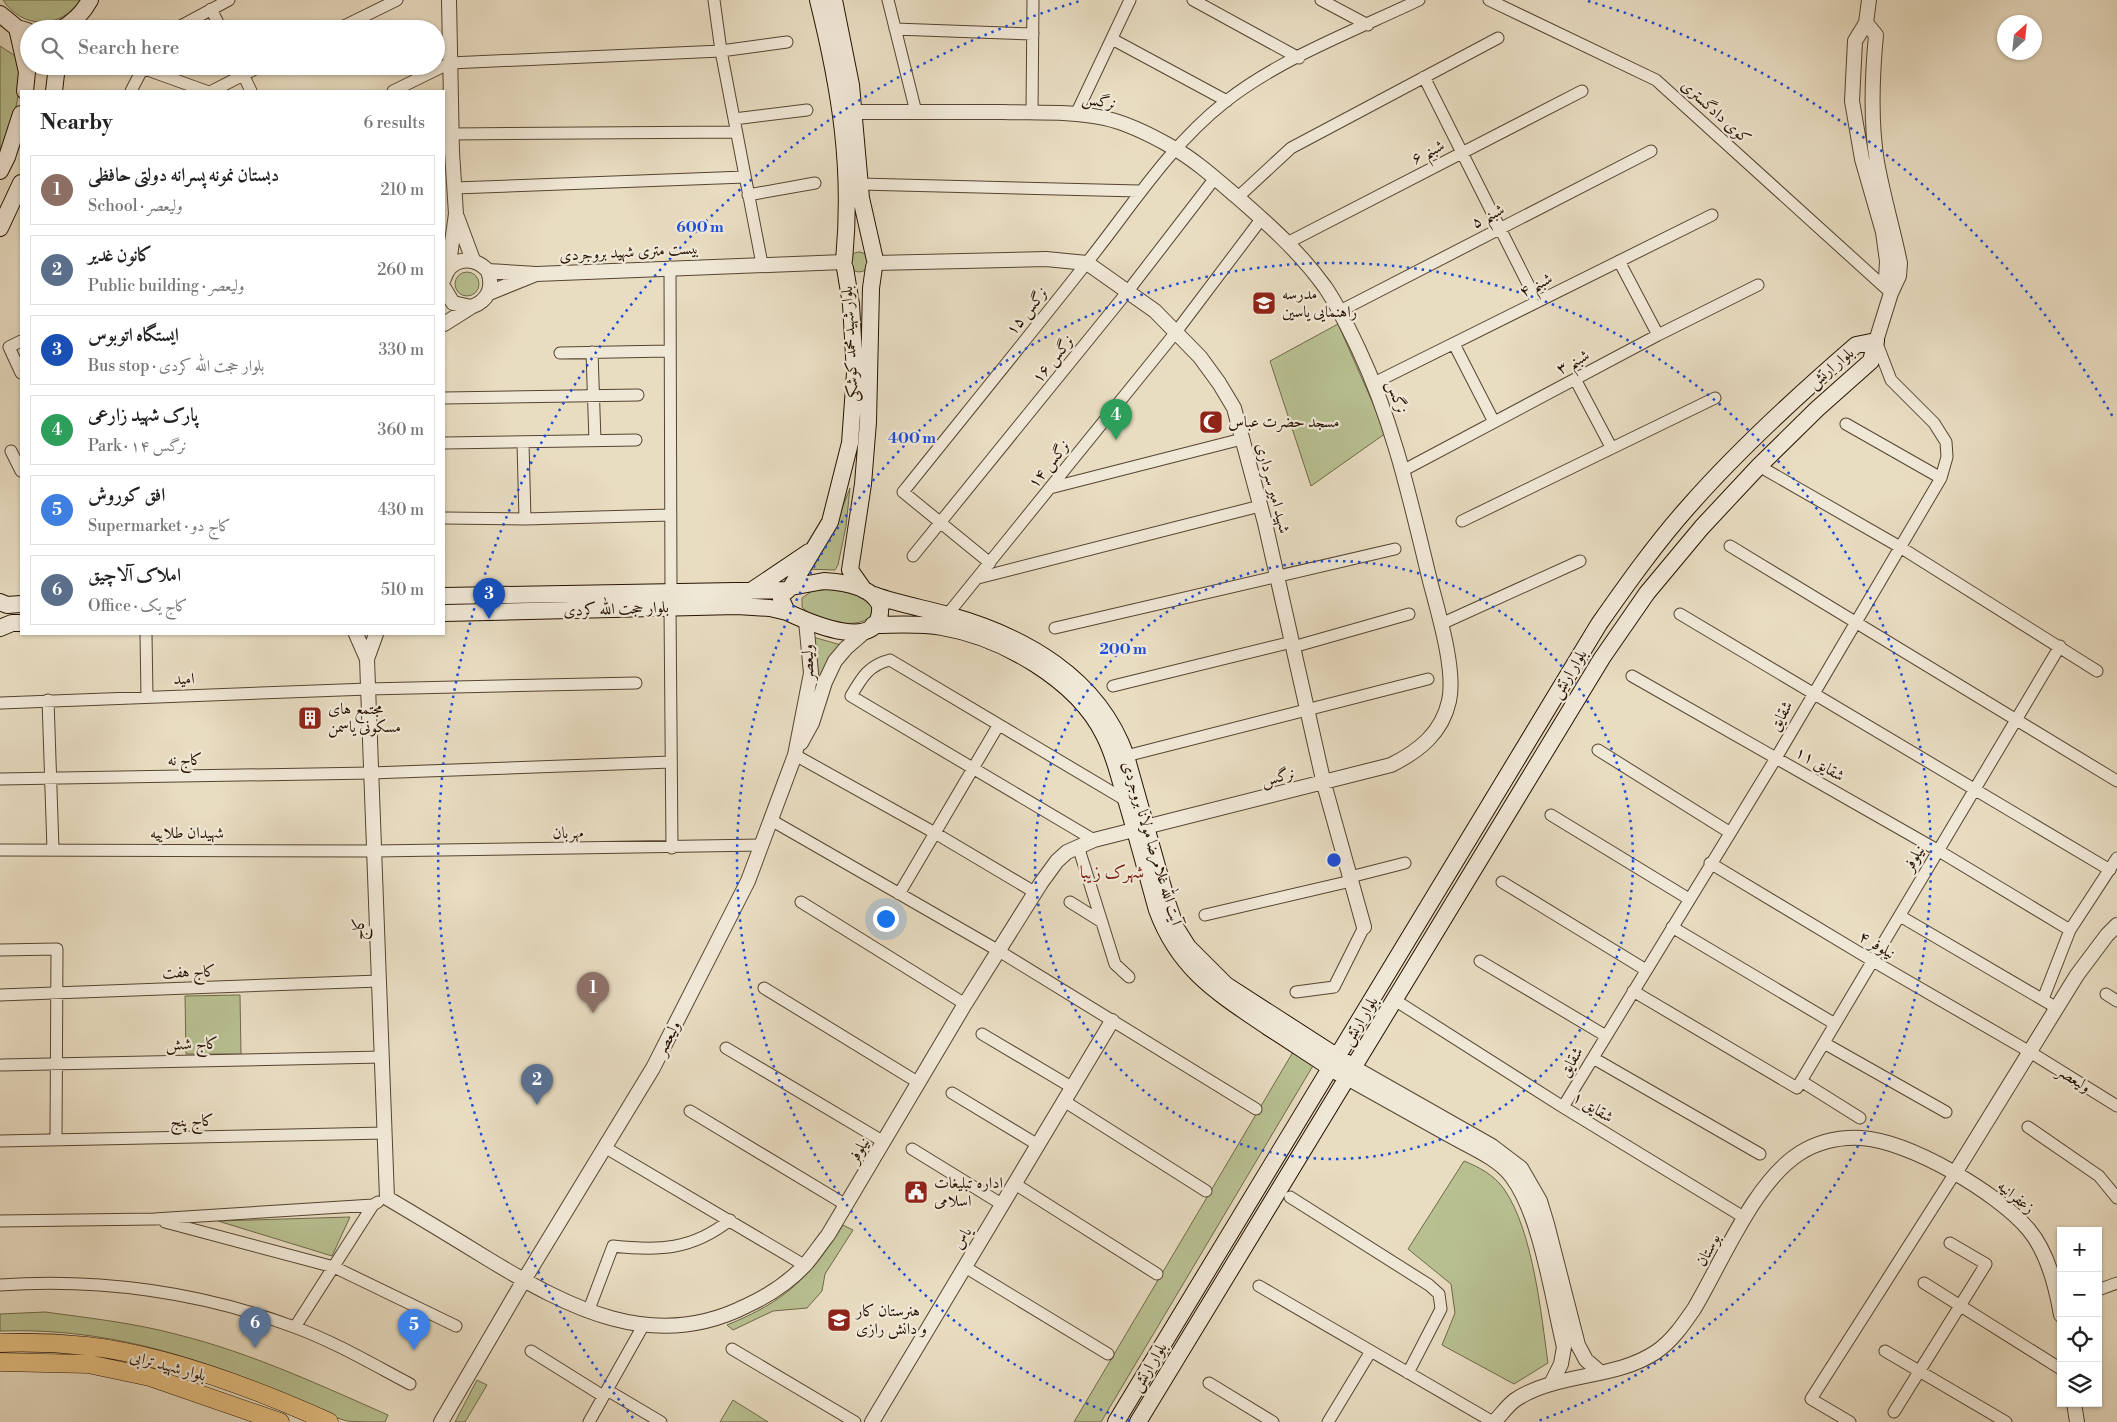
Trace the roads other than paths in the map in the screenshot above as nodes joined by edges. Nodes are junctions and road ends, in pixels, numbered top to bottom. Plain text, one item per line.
1 (90, 0) edge
2 (229, 0) edge
3 (397, 0) edge
4 (449, 0) edge
5 (714, 0) edge
6 (818, 0) edge
7 (834, 0) edge
8 (888, 0) edge
9 (1033, 0) edge
10 (1130, 0) edge
11 (1193, 0) edge
12 (1321, 0) edge
13 (1419, 0) edge
14 (1489, 0) edge
15 (1869, 0) edge
16 (211, 9) junction
17 (75, 20) edge
18 (191, 20) edge
19 (216, 20) edge
20 (356, 20) edge
21 (10, 23) edge
22 (1866, 23) junction
23 (1368, 25) junction
24 (896, 29) junction
25 (1033, 34) junction
26 (1112, 38) junction
27 (1498, 38) dead end
28 (787, 42) dead end
29 (721, 51) junction
30 (20, 52) edge
31 (1300, 58) junction
32 (450, 63) junction
33 (445, 65) edge
34 (27, 75) edge
35 (56, 75) edge
36 (139, 75) edge
37 (164, 75) edge
38 (235, 75) edge
39 (243, 75) edge
40 (426, 75) edge
41 (1424, 77) junction
42 (25, 90) edge
43 (54, 90) edge
44 (132, 90) edge
45 (203, 90) edge
46 (213, 90) edge
47 (250, 90) edge
48 (395, 90) edge
49 (1582, 91) dead end
50 (1227, 101) junction
51 (807, 110) dead end
52 (854, 112) junction
53 (916, 112) junction
54 (1032, 113) junction
55 (1076, 114) junction
56 (20, 117) edge
57 (734, 118) junction
58 (736, 132) junction
59 (451, 134) junction
60 (1176, 149) junction
61 (1651, 151) dead end
62 (1462, 152) junction
63 (448, 154) edge
64 (0, 171) edge
65 (745, 177) junction
66 (1215, 178) junction
67 (815, 183) dead end
68 (860, 184) junction
69 (20, 186) edge
70 (455, 188) junction
71 (1139, 191) junction
72 (748, 195) junction
73 (1237, 198) junction
74 (456, 214) junction
75 (1712, 215) dead end
76 (1262, 218) junction
77 (0, 228) edge
78 (1500, 228) junction
79 (1289, 242) junction
80 (473, 260) junction
81 (1619, 261) junction
82 (844, 263) junction
83 (875, 263) junction
84 (1086, 263) junction
85 (762, 264) junction
86 (670, 267) junction
87 (488, 272) junction
88 (446, 274) edge
89 (536, 274) junction
90 (1758, 285) dead end
91 (445, 290) edge
92 (1128, 291) junction
93 (489, 293) junction
94 (1891, 293) junction
95 (1537, 302) junction
96 (471, 307) junction
97 (1340, 311) junction
98 (445, 323) edge
99 (1176, 332) junction
100 (1658, 335) junction
101 (1876, 341) junction
102 (20, 342) edge
103 (1454, 344) junction
104 (592, 352) junction
105 (669, 352) junction
106 (560, 353) dead end
107 (20, 371) edge
108 (1575, 379) junction
109 (1374, 383) junction
110 (638, 395) dead end
111 (595, 396) junction
112 (445, 398) edge
113 (1714, 398) dead end
114 (1494, 422) junction
115 (1846, 424) dead end
116 (1242, 439) junction
117 (636, 440) dead end
118 (595, 441) junction
119 (445, 443) edge
120 (523, 443) junction
121 (1611, 447) junction
122 (11, 451) dead end
123 (1759, 466) junction
124 (20, 469) edge
125 (1404, 470) junction
126 (1941, 478) junction
127 (1050, 488) junction
128 (1260, 506) junction
129 (670, 515) junction
130 (445, 518) edge
131 (525, 519) junction
132 (1462, 521) dead end
133 (941, 524) junction
134 (1730, 546) dead end
135 (1900, 547) junction
136 (1395, 549) dead end
137 (811, 551) junction
138 (913, 556) dead end
139 (1580, 562) dead end
140 (990, 563) junction
141 (1277, 575) junction
142 (978, 578) junction
143 (789, 588) junction
144 (751, 591) junction
145 (869, 593) junction
146 (445, 596) edge
147 (670, 600) junction
148 (0, 602) edge
149 (20, 604) edge
150 (787, 612) junction
151 (445, 613) edge
152 (1409, 614) dead end
153 (1680, 614) dead end
154 (1856, 620) junction
155 (806, 621) junction
156 (945, 621) junction
157 (20, 623) edge
158 (1441, 624) junction
159 (871, 627) junction
160 (0, 628) edge
161 (1055, 628) dead end
162 (146, 635) edge
163 (356, 635) edge
164 (376, 635) edge
165 (1292, 644) junction
166 (2060, 646) junction
167 (367, 659) junction
168 (2097, 671) dead end
169 (1632, 676) dead end
170 (1428, 679) dead end
171 (636, 683) dead end
172 (1113, 686) dead end
173 (368, 689) junction
174 (1812, 694) junction
175 (147, 697) junction
176 (48, 700) junction
177 (1, 702) edge
178 (1307, 710) junction
179 (2017, 720) junction
180 (998, 726) junction
181 (1598, 750) dead end
182 (795, 755) junction
183 (1126, 756) junction
184 (1776, 758) junction
185 (671, 762) junction
186 (974, 767) junction
187 (371, 773) junction
188 (50, 778) junction
189 (0, 779) edge
190 (2117, 781) edge
191 (1324, 784) junction
192 (1975, 791) junction
193 (1127, 801) junction
194 (1551, 815) dead end
195 (772, 820) junction
196 (1141, 830) junction
197 (1728, 832) junction
198 (935, 833) junction
199 (1094, 840) junction
200 (762, 845) junction
201 (1078, 846) junction
202 (672, 848) junction
203 (52, 849) junction
204 (0, 850) edge
205 (374, 851) junction
206 (1939, 851) junction
207 (2117, 858) edge
208 (1405, 862) dead end
209 (1710, 862) junction
210 (2110, 870) junction
211 (1350, 879) junction
212 (1502, 882) dead end
213 (1036, 893) junction
214 (899, 894) junction
215 (1689, 898) junction
216 (801, 902) dead end
217 (1070, 902) dead end
218 (1205, 916) dead end
219 (1900, 916) junction
220 (1102, 922) junction
221 (2117, 925) edge
222 (1364, 927) joint
223 (1672, 927) junction
224 (2070, 930) junction
225 (0, 950) edge
226 (999, 951) junction
227 (1480, 960) dead end
228 (1872, 961) junction
229 (1646, 970) junction
230 (1129, 977) dead end
231 (379, 981) junction
232 (764, 988) dead end
233 (1633, 991) junction
234 (1296, 992) dead end
235 (56, 994) junction
236 (2106, 994) dead end
237 (0, 995) edge
238 (2042, 999) junction
239 (2117, 1001) edge
240 (965, 1004) junction
241 (1401, 1004) dead end
242 (2057, 1008) junction
243 (1112, 1021) junction
244 (1835, 1024) junction
245 (982, 1034) dead end
246 (1606, 1036) junction
247 (1824, 1043) junction
248 (726, 1048) dead end
249 (2030, 1052) junction
250 (382, 1057) junction
251 (1593, 1058) junction
252 (57, 1063) junction
253 (1334, 1063) junction
254 (2, 1065) dead end
255 (1350, 1072) junction
256 (919, 1083) junction
257 (1799, 1085) junction
258 (1072, 1088) junction
259 (952, 1094) dead end
260 (1064, 1102) junction
261 (2117, 1106) edge
262 (1563, 1107) junction
263 (1256, 1109) dead end
264 (690, 1111) dead end
265 (1946, 1112) dead end
266 (1860, 1118) dead end
267 (2028, 1127) dead end
268 (385, 1133) junction
269 (56, 1139) junction
270 (0, 1141) edge
271 (884, 1142) junction
272 (1038, 1145) junction
273 (606, 1148) junction
274 (912, 1149) dead end
275 (1760, 1154) dead end
276 (1955, 1174) junction
277 (1015, 1184) junction
278 (1206, 1191) dead end
279 (1290, 1197) dead end
280 (387, 1198) junction
281 (2117, 1198) edge
282 (373, 1205) junction
283 (846, 1205) junction
284 (1003, 1205) junction
285 (1744, 1218) junction
286 (154, 1219) junction
287 (730, 1220) junction
288 (0, 1221) edge
289 (1950, 1243) dead end
290 (804, 1265) junction
291 (334, 1267) junction
292 (965, 1267) junction
293 (1157, 1274) dead end
294 (524, 1280) junction
295 (1924, 1283) dead end
296 (2117, 1283) edge
297 (0, 1285) edge
298 (1259, 1286) dead end
299 (2102, 1289) edge
300 (2057, 1296) edge
301 (1962, 1307) junction
302 (588, 1312) junction
303 (1564, 1324) junction
304 (456, 1326) dead end
305 (643, 1326) junction
306 (295, 1327) junction
307 (0, 1343) edge
308 (732, 1349) dead end
309 (1372, 1350) junction
310 (1885, 1350) dead end
311 (531, 1352) dead end
312 (1108, 1354) dead end
313 (0, 1362) edge
314 (2057, 1367) edge
315 (1600, 1372) junction
316 (1921, 1372) junction
317 (1408, 1373) junction
318 (1209, 1383) dead end
319 (410, 1384) dead end
320 (1551, 1384) junction
321 (605, 1393) junction
322 (2075, 1407) edge
323 (1894, 1412) dead end
324 (280, 1422) edge
325 (329, 1422) edge
326 (441, 1422) edge
327 (589, 1422) edge
328 (661, 1422) edge
329 (855, 1422) edge
330 (872, 1422) edge
331 (1116, 1422) edge
332 (1138, 1422) edge
333 (1273, 1422) edge
334 (1328, 1422) edge
335 (1493, 1422) edge
336 (1850, 1422) edge
337 (2006, 1422) edge
338 (2077, 1422) edge

1 - 17 main road
2 - 16 street
3 - 20 street
4 - 32 street
5 - 29 street
6 - 82 main road, بلوار شهید محمد کوشکی
7 - 52 main road, بلوار شهید محمد کوشکی
8 - 24 street
9 - 25 street
10 - 26 street
11 - 31 street
12 - 23 street
13 - 23 street, نرگس ۱۵
14 - 94 street, کوی دادگستری
15 - 22 street
16 - 18 street
16 - 19 street
21 - 30 main road
22 - 94 street
22 - 94 street
23 - 31 street, نرگس ۱۵
24 - 25 street
24 - 53 street
25 - 54 street
26 - 50 street
26 - 55 street
27 - 41 street
28 - 29 street
29 - 32 street
29 - 57 street
31 - 50 street, نرگس ۱۵
32 - 33 street
32 - 59 street
34 - 42 main road
35 - 43 main road
36 - 44 street
37 - 45 street
38 - 46 street
39 - 47 street
40 - 48 street
41 - 62 street
41 - 73 street
49 - 62 street, شبنم ۶
50 - 60 street, نرگس ۱۵
51 - 57 street
52 - 53 street, نرگس
52 - 68 main road, بلوار شهید محمد کوشکی
53 - 54 street, نرگس
54 - 55 street, نرگس
55 - 60 street, نرگس
56 - 64 main road
57 - 58 street
58 - 59 street
58 - 65 street
59 - 63 street
60 - 66 street, نرگس
60 - 71 street, نرگس ۱۵
61 - 78 street, شبنم ۵
62 - 78 street
62 - 79 street, شبنم ۶
63 - 70 street
65 - 70 street
65 - 72 street
66 - 73 street, نرگس
66 - 92 street, نرگس ۱۶
67 - 72 street
68 - 71 street
68 - 83 main road, بلوار شهید محمد کوشکی
69 - 77 main road
70 - 74 street
71 - 84 street, نرگس ۱۵
72 - 85 street
73 - 76 street, نرگس
74 - 80 street
74 - 88 street
75 - 81 street, شبنم ۴
76 - 79 street, نرگس
76 - 99 street, نرگس ۱۴
78 - 95 street
78 - 97 street, شبنم ۵
79 - 97 street, نرگس
80 - 87 street
80 - 88 street
81 - 95 street, شبنم ۴
81 - 100 street
82 - 83 main road
82 - 83 main road
82 - 85 street, بیست متری شهید بروجردی
82 - 137 main road, بلوار شهید محمد کوشکی
83 - 84 street, شهید امیر سرداری
83 - 145 main road, بلوار شهید محمد کوشکی
84 - 92 street, شهید امیر سرداری
84 - 133 street, نرگس ۱۵
85 - 86 street, بیست متری شهید بروجردی
86 - 89 street, بیست متری شهید بروجردی
86 - 105 street
87 - 89 street, بیست متری شهید بروجردی
87 - 93 street
89 - 93 street, بیست متری شهید بروجردی
90 - 100 street, شبنم ۳
91 - 96 street
92 - 99 street, شهید امیر سرداری
92 - 133 street, نرگس ۱۶
93 - 96 street, بیست متری شهید بروجردی
94 - 101 street
95 - 103 street, شبنم ۴
96 - 98 street
97 - 109 street, نرگس
99 - 116 street, شهید امیر سرداری
99 - 127 street, نرگس ۱۴
100 - 108 street, شبنم ۳
101 - 123 main road, بلوار ارتش
101 - 126 street, شقایق
101 - 253 main road, بلوار ارتش
102 - 107 street
103 - 109 street, شبنم ۴
103 - 114 street
104 - 105 street
104 - 106 street
104 - 111 street
105 - 129 street
108 - 114 street, شبنم ۳
108 - 121 street
109 - 125 street, نرگس
110 - 111 street
111 - 112 street
111 - 118 street
113 - 121 street
114 - 125 street, شبنم ۳
115 - 126 street
116 - 127 street
116 - 128 street, شهید امیر سرداری
117 - 118 street
118 - 120 street
119 - 120 street
120 - 131 street
121 - 132 street
122 - 124 street
123 - 135 street
123 - 255 main road, بلوار ارتش
125 - 158 street, نرگس
126 - 135 street, شقایق
127 - 140 street, نرگس ۱۴
128 - 141 street, شهید امیر سرداری
128 - 142 street
129 - 131 street
129 - 147 street
130 - 131 street
133 - 138 street, نرگس ۱۶
133 - 140 street
134 - 154 street
135 - 154 street, شقایق
135 - 166 street
136 - 141 street
137 - 143 main road, بلوار شهید محمد کوشکی
137 - 144 main road
139 - 158 street
140 - 142 street, نرگس ۱۴
141 - 161 street
141 - 165 street, شهید امیر سرداری
142 - 156 street, نرگس ۱۴
143 - 144 main road, بلوار حجت الله کردی
143 - 145 main road
143 - 150 main road
144 - 147 main road, بلوار حجت الله کردی
145 - 156 main road, آیت الله غلامرضا مولانا بروجردی
145 - 159 main road
146 - 147 main road, بلوار حجت الله کردی
147 - 150 main road, بلوار حجت الله کردی
147 - 151 main road, بلوار حجت الله کردی
147 - 185 street
148 - 149 main road
150 - 155 main road, ولیعصر
152 - 165 street
153 - 174 street
154 - 174 street, شقایق
154 - 179 street
155 - 159 main road, ولیعصر
155 - 182 street, ولیعصر
156 - 159 main road, آیت الله غلامرضا مولانا بروجردی
156 - 183 main road, آیت الله غلامرضا مولانا بروجردی
156 - 193 main road, آیت الله غلامرضا مولانا بروجردی
157 - 160 main road
158 - 191 street, نرگس
159 - 182 street
162 - 175 street
163 - 167 street, کاج
164 - 167 street, کاج
165 - 172 street
165 - 178 street, شهید امیر سرداری
166 - 168 street
166 - 179 street, نیلوفر
167 - 173 street, کاج
169 - 184 street, شقایق ۱۱
170 - 178 street
171 - 173 street, امید
173 - 175 street, امید
173 - 187 street, کاج
174 - 184 street, شقایق
174 - 192 street
175 - 176 street, امید
176 - 177 street, امید
176 - 188 street
178 - 183 street
178 - 191 street, شهید امیر سرداری
179 - 190 street
179 - 192 street, نیلوفر
180 - 186 street
180 - 186 street
180 - 193 street
181 - 197 street
182 - 195 street, ولیعصر
182 - 198 street
183 - 196 main road, آیت الله غلامرضا مولانا بروجردی
184 - 197 street, شقایق
184 - 206 street, شقایق ۱۱
185 - 187 street, کاج نه
185 - 202 street
186 - 198 street
186 - 199 street
187 - 188 street, کاج نه
187 - 205 street, کاج
188 - 189 street, کاج نه
188 - 203 street
191 - 196 street, نرگس
191 - 211 street, شهید امیر سرداری
192 - 206 street, نیلوفر
192 - 210 street
193 - 196 main road, آیت الله غلامرضا مولانا بروجردی
194 - 215 street
195 - 200 street, ولیعصر
195 - 214 street
196 - 199 street, نیلوفر
196 - 253 main road, آیت الله غلامرضا مولانا بروجردی
197 - 209 street, شقایق
198 - 213 street
198 - 214 street
199 - 201 street, نیلوفر
200 - 202 street, مهربان
200 - 273 street, ولیعصر
201 - 213 street, نیلوفر
201 - 220 street
202 - 205 street, مهربان
203 - 204 street, شهیدان طلاییه
203 - 205 street, شهیدان طلاییه
205 - 231 street, کاج
206 - 219 street, نیلوفر
206 - 224 street, شقایق ۱۱
207 - 210 street
208 - 211 street
209 - 215 street, شقایق
209 - 228 street, نیلوفر ۴
210 - 224 street
211 - 218 street
211 - 222 street, شهید امیر سرداری
212 - 229 street
213 - 226 street, نیلوفر
214 - 226 street
215 - 223 street, شقایق
216 - 240 street
217 - 220 street
219 - 228 street, نیلوفر
219 - 238 street
220 - 230 street
221 - 242 street
222 - 234 street
223 - 229 street, شقایق
223 - 244 street
224 - 238 street
225 - 235 street
226 - 240 street, نیلوفر
226 - 243 street
227 - 246 street
228 - 244 street, نیلوفر
228 - 249 street, نیلوفر ۴
229 - 233 street, شقایق
231 - 235 street, کاج هفت
231 - 250 street, کاج
232 - 256 street
233 - 246 street, شقایق
233 - 257 street
235 - 237 street, کاج هفت
235 - 252 street
236 - 239 street
238 - 242 street
240 - 256 street, نیلوفر
241 - 262 street, شقایق ۱
242 - 249 street
243 - 258 street, یاس
243 - 263 street
244 - 247 street, نیلوفر
245 - 258 street
246 - 251 street, شقایق
247 - 257 street, نیلوفر
247 - 265 street
248 - 271 street
249 - 261 street, ولیعصر
249 - 276 street
250 - 252 street, کاج شش
250 - 268 street, کاج
251 - 262 street, شقایق
251 - 275 street
252 - 254 street, کاج شش
252 - 269 street
253 - 255 main road, آیت الله غلامرضا مولانا بروجردی
253 - 331 main road, بلوار ارتش
255 - 303 street, آیت الله غلامرضا مولانا بروجردی
255 - 332 main road, بلوار ارتش
256 - 271 street, نیلوفر
257 - 266 street
258 - 260 street, یاس
259 - 272 street
260 - 272 street, یاس
260 - 278 street
262 - 285 street, شقایق ۱
264 - 283 street
267 - 281 street
268 - 269 street, کاج پنج
268 - 280 street, کاج
269 - 270 street, کاج پنج
271 - 283 street, نیلوفر
272 - 277 street, یاس
273 - 287 street
273 - 294 street, ولیعصر
274 - 284 street
276 - 285 street, بوستان
276 - 300 street, زعفرانیه
276 - 336 street
277 - 284 street, یاس
277 - 293 street
279 - 317 street
280 - 282 street
280 - 294 street
282 - 286 street
282 - 291 street
283 - 290 street, نیلوفر
284 - 292 street, یاس
285 - 315 street, بوستان
286 - 288 street
286 - 291 street
287 - 290 street
287 - 302 street
289 - 301 street
290 - 305 street, نیلوفر
291 - 304 street
291 - 306 street
292 - 312 street
292 - 330 street, یاس
294 - 302 street, نیلوفر
294 - 326 street, ولیعصر
295 - 301 street
296 - 299 street
297 - 306 street
298 - 309 street
301 - 314 street
301 - 316 street
302 - 305 street, نیلوفر
303 - 315 street, آیت الله غلامرضا مولانا بروجردی
303 - 320 street, آیت الله غلامرضا مولانا بروجردی
305 - 321 street
306 - 319 street
307 - 325 main road, بلوار شهید ترابی
308 - 329 street
309 - 317 street
309 - 334 street
310 - 316 street
311 - 321 street
313 - 324 main road, بلوار شهید ترابی
315 - 320 street, بوستان
316 - 323 street
316 - 337 street
317 - 335 street
318 - 333 street
320 - 335 street, بوستان
321 - 327 street
321 - 328 street
322 - 338 street

